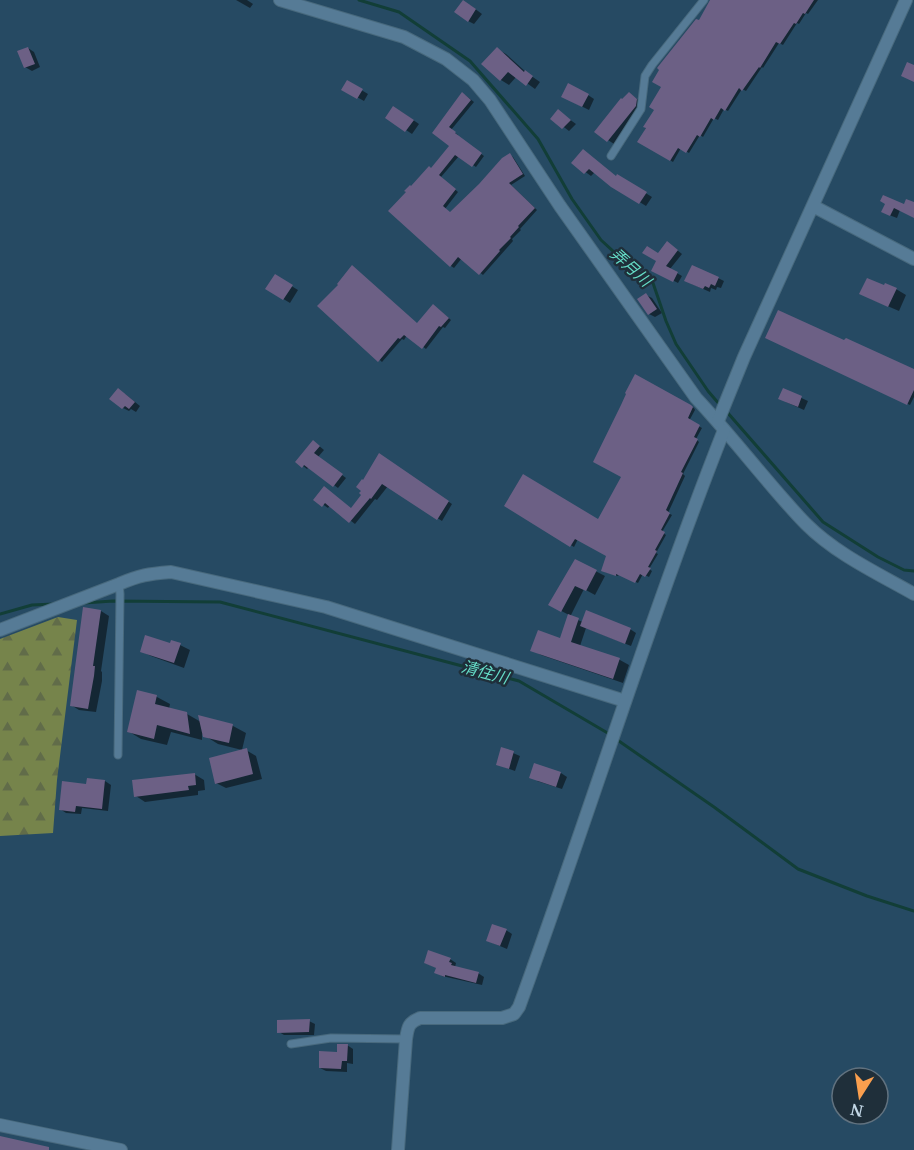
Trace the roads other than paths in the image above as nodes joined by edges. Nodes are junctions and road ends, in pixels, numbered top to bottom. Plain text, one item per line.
1 (280, 0) edge
2 (704, 0) edge
3 (906, 0) edge
4 (610, 156) dead end
5 (813, 206) junction
6 (914, 259) edge
7 (721, 425) junction
8 (119, 584) junction
9 (914, 594) edge
10 (0, 630) edge
11 (625, 701) junction
12 (118, 755) dead end
13 (406, 1039) junction
14 (291, 1044) dead end
15 (0, 1125) edge
16 (121, 1150) edge
17 (398, 1150) edge

1 - 7 street
2 - 4 lane
3 - 5 street
5 - 6 street
5 - 7 street
7 - 9 street
7 - 11 street
8 - 10 street
8 - 11 street
8 - 12 lane
11 - 13 street
13 - 14 lane
13 - 17 street
15 - 16 street

